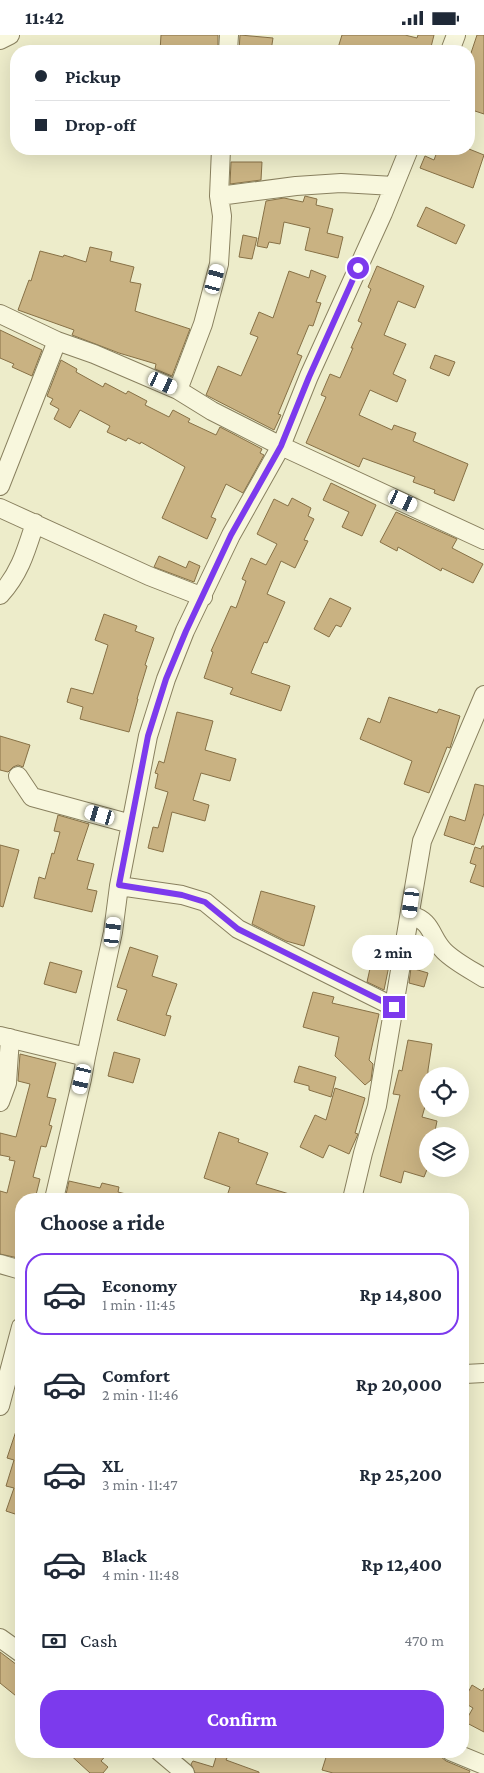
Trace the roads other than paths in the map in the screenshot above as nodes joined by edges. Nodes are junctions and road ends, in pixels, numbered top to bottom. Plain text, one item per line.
1 (10, 35) edge
2 (0, 40) edge
3 (221, 155) edge
4 (407, 155) edge
5 (394, 186) junction
6 (219, 196) junction
7 (0, 314) edge
8 (57, 341) junction
9 (178, 390) junction
10 (281, 446) junction
11 (0, 487) edge
12 (0, 508) edge
13 (35, 523) junction
14 (484, 539) edge
15 (0, 595) edge
16 (203, 597) junction
17 (484, 695) edge
18 (18, 776) dead end
19 (130, 824) junction
20 (119, 885) junction
21 (410, 915) junction
22 (484, 978) edge
23 (394, 1007) junction
24 (5, 1037) edge
25 (86, 1057) junction
26 (0, 1102) edge
27 (55, 1193) edge
28 (353, 1193) edge
29 (0, 1264) edge
30 (15, 1268) edge
31 (484, 1373) edge
32 (469, 1374) edge
33 (14, 1380) edge
34 (0, 1405) edge
35 (167, 1758) edge
36 (467, 1758) edge
37 (484, 1765) edge
38 (185, 1773) edge

1 - 2 street
3 - 6 street
4 - 5 street
5 - 6 street
5 - 10 street
6 - 9 street
7 - 8 street
8 - 9 street
8 - 11 street
9 - 10 street
10 - 14 street
10 - 16 street
12 - 13 street
13 - 15 street
13 - 16 street
16 - 19 street
17 - 21 street
18 - 19 street
19 - 20 street
20 - 23 street
20 - 25 street
21 - 22 street
21 - 23 street
23 - 28 street
24 - 25 street
24 - 26 street
25 - 27 street
29 - 30 street
31 - 32 street
33 - 34 street
35 - 38 street
36 - 37 street

